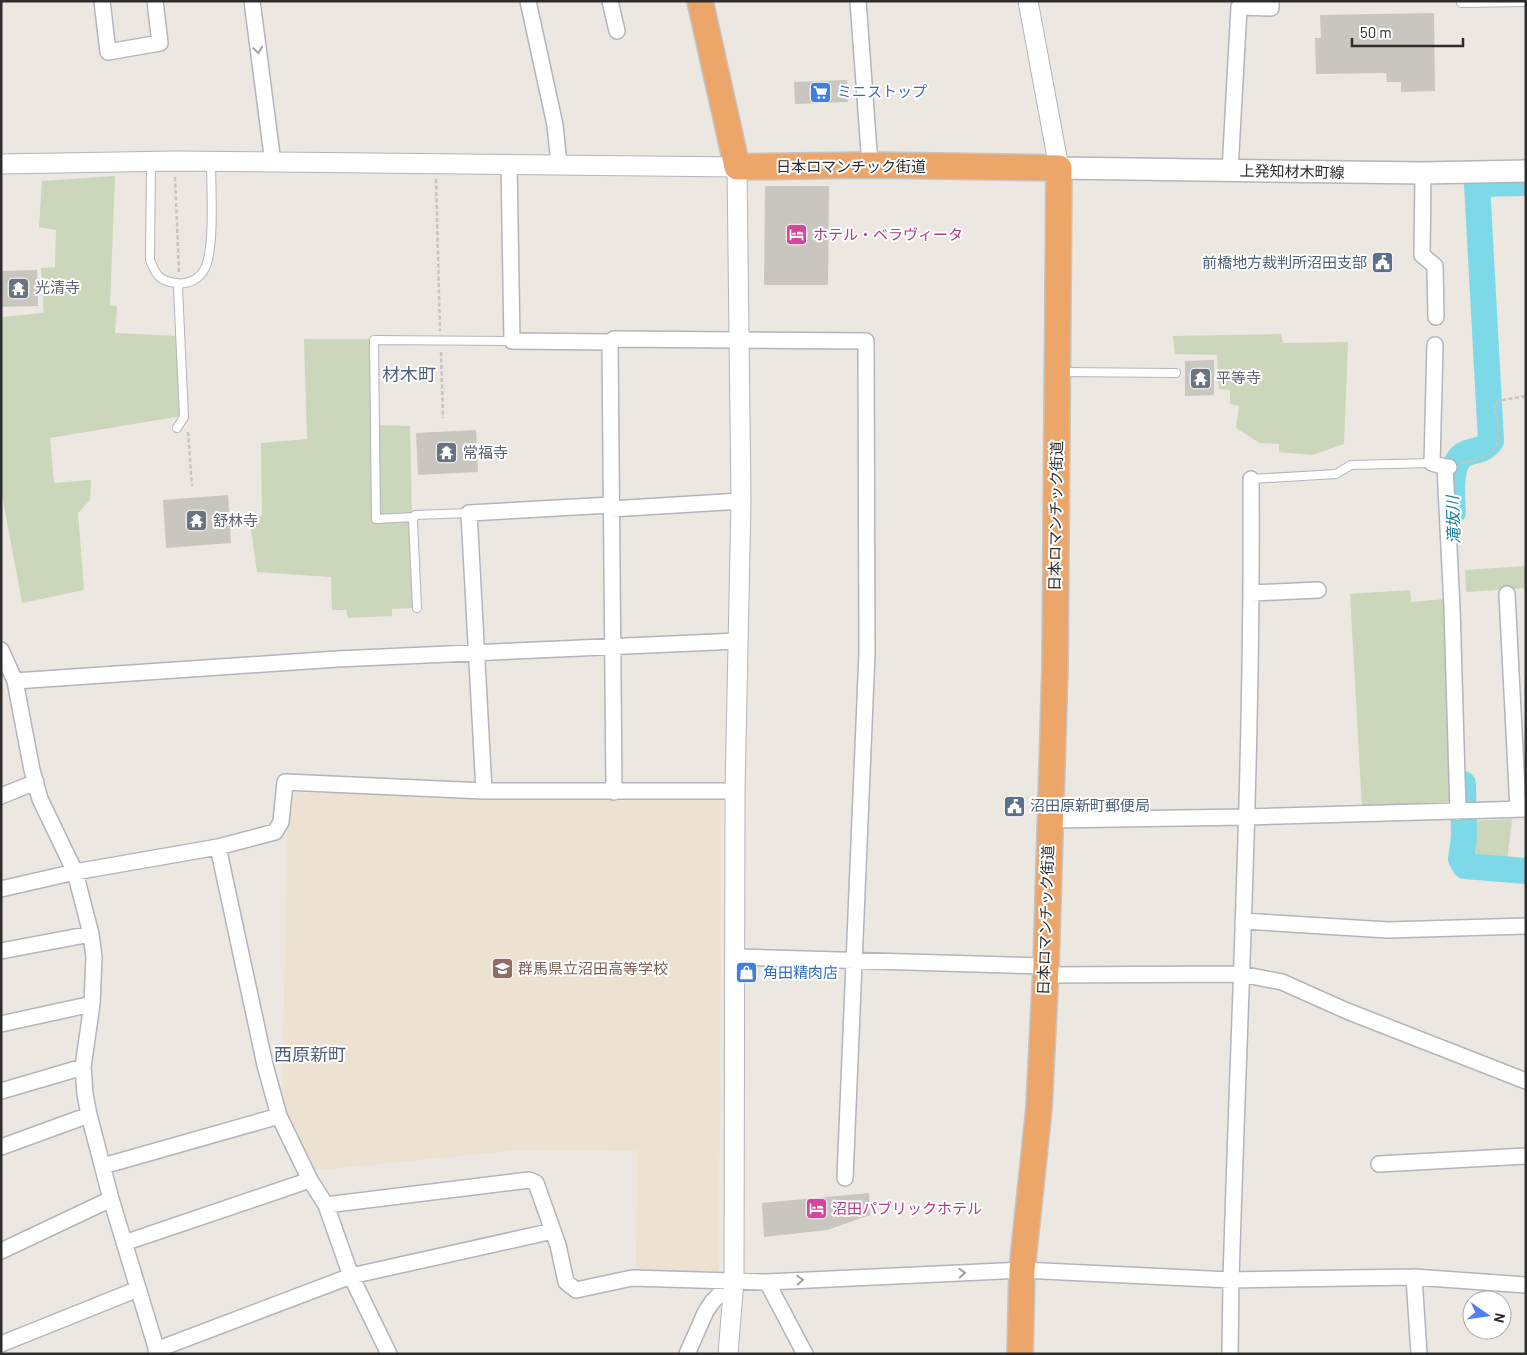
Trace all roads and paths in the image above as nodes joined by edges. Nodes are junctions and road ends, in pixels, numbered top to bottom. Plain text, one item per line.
1 (102, 1) edge
2 (155, 1) edge
3 (252, 1) edge
4 (528, 1) edge
5 (610, 1) edge
6 (700, 1) edge
7 (858, 1) edge
8 (1028, 1) edge
9 (1271, 1) edge
10 (1461, 1) edge
11 (1526, 2) edge
12 (617, 31) dead end
13 (174, 161) junction
14 (151, 162) junction
15 (211, 162) junction
16 (273, 163) junction
17 (1, 164) edge
18 (436, 164) junction
19 (509, 164) junction
20 (559, 164) junction
21 (870, 165) junction
22 (737, 167) junction
23 (1059, 168) junction
24 (1230, 171) junction
25 (1526, 171) edge
26 (1423, 173) junction
27 (180, 284) junction
28 (1436, 317) dead end
29 (441, 340) junction
30 (512, 341) junction
31 (740, 341) junction
32 (610, 342) junction
33 (1435, 345) dead end
34 (1058, 372) junction
35 (1176, 373) dead end
36 (1526, 396) edge
37 (443, 418) dead end
38 (177, 428) dead end
39 (1447, 465) junction
40 (1251, 479) joint
41 (741, 501) junction
42 (611, 507) junction
43 (469, 513) junction
44 (414, 517) junction
45 (1318, 590) dead end
46 (1252, 592) junction
47 (1507, 594) dead end
48 (417, 608) dead end
49 (738, 641) junction
50 (612, 647) junction
51 (1, 650) edge
52 (476, 653) junction
53 (15, 681) junction
54 (36, 782) junction
55 (484, 791) junction
56 (735, 791) junction
57 (614, 792) junction
58 (1, 796) edge
59 (1522, 809) edge
60 (1464, 812) junction
61 (1247, 817) junction
62 (1049, 820) junction
63 (218, 847) junction
64 (75, 872) junction
65 (1, 889) edge
66 (1243, 921) junction
67 (1526, 926) edge
68 (91, 934) junction
69 (1, 951) edge
70 (735, 957) junction
71 (853, 960) junction
72 (1046, 970) junction
73 (1241, 974) junction
74 (92, 1004) junction
75 (1, 1024) edge
76 (83, 1067) junction
77 (1526, 1081) edge
78 (1, 1091) edge
79 (89, 1115) junction
80 (279, 1116) junction
81 (1, 1147) edge
82 (1526, 1156) edge
83 (1379, 1164) dead end
84 (102, 1166) junction
85 (844, 1178) dead end
86 (310, 1180) junction
87 (111, 1199) junction
88 (326, 1205) junction
89 (553, 1231) junction
90 (124, 1243) junction
91 (1, 1251) edge
92 (1022, 1270) junction
93 (351, 1276) junction
94 (1414, 1277) junction
95 (734, 1280) junction
96 (1230, 1280) junction
97 (767, 1282) junction
98 (1526, 1285) edge
99 (138, 1289) junction
100 (1, 1344) edge
101 (157, 1352) edge
102 (389, 1354) edge
103 (687, 1354) edge
104 (728, 1354) edge
105 (805, 1354) edge
106 (1020, 1354) edge
107 (1230, 1354) edge
108 (1419, 1354) edge

1 - 2 street
3 -> 16 street
4 - 20 street
5 - 12 street
6 - 22 highway
7 - 21 street
8 - 23 street
9 - 24 street
10 - 11 lane
13 - 14 street
13 - 15 street
13 - 27 path
14 - 17 street
14 - 27 lane
15 - 16 street
15 - 27 lane
16 - 18 street
18 - 19 street
18 - 29 path
19 - 20 street
19 - 30 street
20 - 22 street
21 - 22 highway, 日本ロマンチック街道
21 - 23 highway, 日本ロマンチック街道
22 - 31 street
23 - 24 main road, 上発知材木町線
23 - 34 highway, 日本ロマンチック街道
24 - 26 main road, 上発知材木町線
25 - 26 main road, 上発知材木町線
26 - 28 street
27 - 38 lane
29 - 30 lane
29 - 37 path
29 - 44 lane
30 - 32 street
31 - 32 street
31 - 41 street
31 - 71 street
32 - 42 street
33 - 39 street
34 - 35 lane
34 - 62 highway, 日本ロマンチック街道
36 - 39 path
39 - 40 lane
39 - 60 street
40 - 46 street
41 - 42 street
41 - 49 street
42 - 43 street
42 - 50 street
43 - 44 lane
43 - 52 street
44 - 48 lane
45 - 46 street
46 - 61 street
47 - 59 street
49 - 50 street
49 - 56 street
50 - 52 street
50 - 57 street
51 - 53 street
52 - 53 street
52 - 55 street
53 - 54 street
54 - 58 street
54 - 64 street
55 - 57 street
55 - 63 street
56 - 57 street
56 - 70 street
59 - 60 street
60 - 61 street
61 - 62 street
61 - 66 street
62 - 72 highway, 日本ロマンチック街道
63 - 64 street
63 - 80 street
64 - 65 street
64 - 68 street
66 - 67 street
66 - 73 street
68 - 69 street
68 - 74 street
70 - 71 street
70 - 95 street
71 - 72 street
71 - 85 street
72 - 73 street
72 - 92 highway, 日本ロマンチック街道
73 - 77 street
73 - 96 street
74 - 75 street
74 - 76 street
76 - 78 street
76 - 79 street
79 - 81 street
79 - 84 street
80 - 84 street
80 - 86 street
82 - 83 street
84 - 87 street
86 - 88 street
86 - 90 street
87 - 90 street
87 - 91 street
88 - 89 street
88 - 93 street
89 - 93 street
89 - 95 street
90 - 99 street
92 - 96 street
97 -> 92 street
92 - 106 highway, 日本ロマンチック街道
93 - 101 street
93 - 102 street
94 - 96 street
94 - 98 street
94 - 108 street
95 - 97 street
95 - 103 street
95 - 104 street
96 - 107 street
97 - 105 street
99 - 100 street
99 - 101 street

